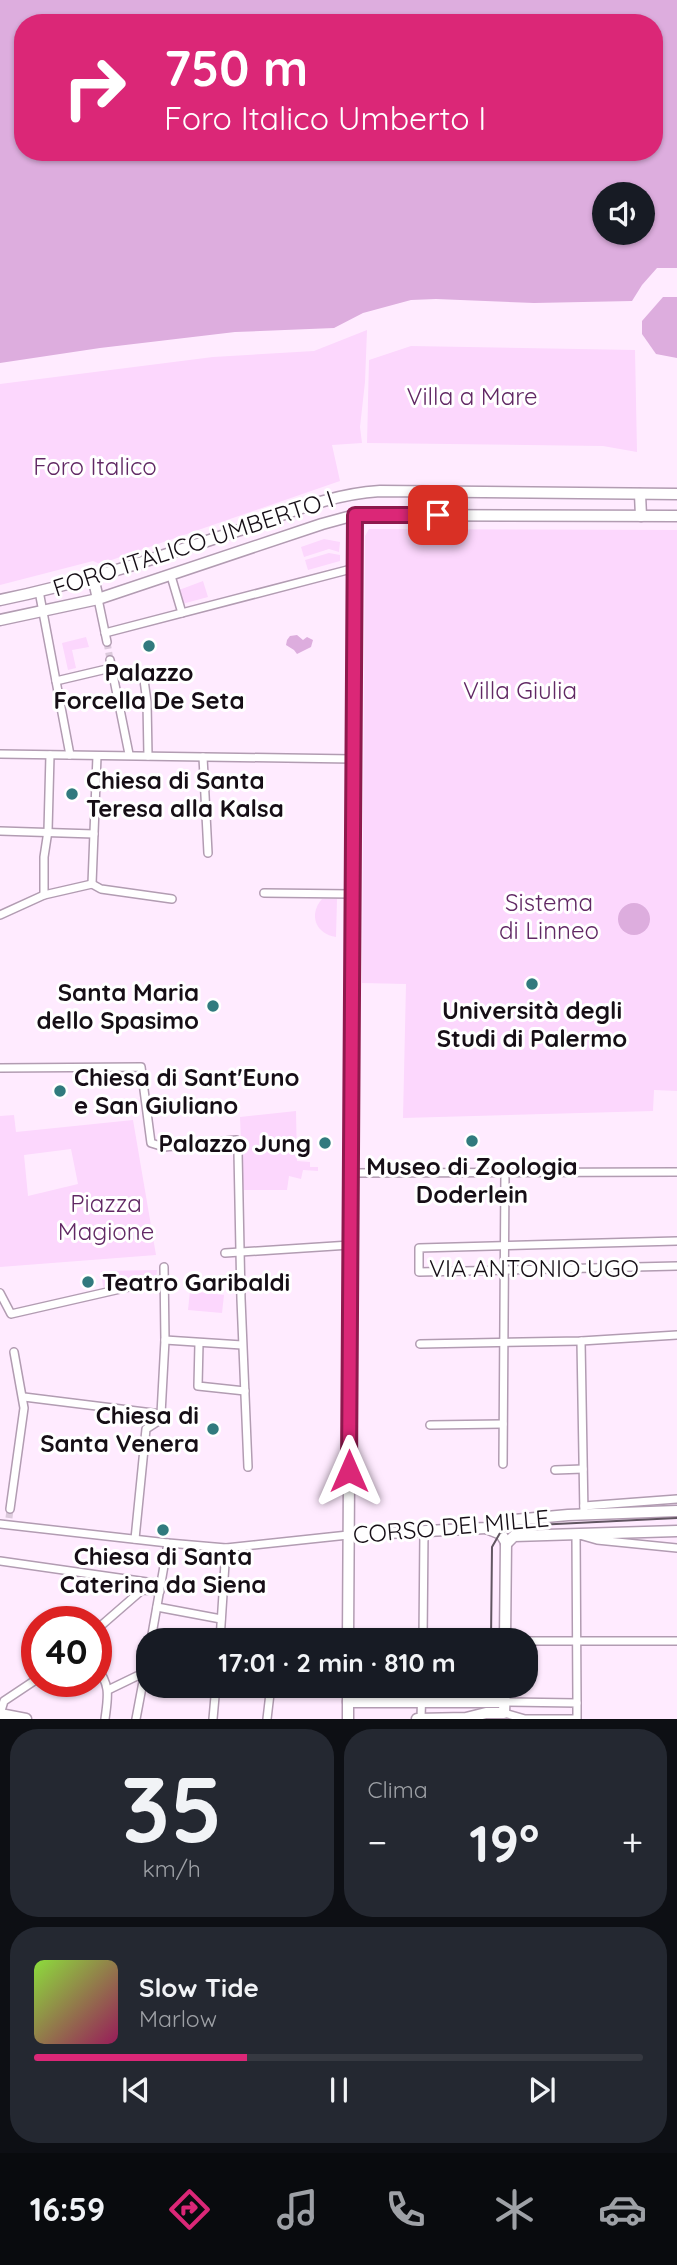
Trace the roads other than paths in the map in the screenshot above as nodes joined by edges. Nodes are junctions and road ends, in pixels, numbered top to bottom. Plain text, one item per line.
1 (640, 494) junction
2 (677, 494) edge
3 (355, 515) junction
4 (641, 516) junction
5 (677, 516) edge
6 (355, 568) junction
7 (171, 576) junction
8 (93, 577) junction
9 (39, 591) junction
10 (98, 599) junction
11 (0, 600) edge
12 (43, 612) junction
13 (182, 613) junction
14 (0, 620) edge
15 (105, 633) junction
16 (107, 642) tunnel mouth
17 (144, 680) dead end
18 (56, 681) junction
19 (0, 754) edge
20 (129, 754) junction
21 (50, 755) junction
22 (70, 755) junction
23 (97, 756) junction
24 (148, 756) junction
25 (202, 758) junction
26 (353, 759) junction
27 (0, 831) edge
28 (48, 831) junction
29 (94, 834) junction
30 (208, 852) dead end
31 (92, 884) junction
32 (264, 893) dead end
33 (352, 894) junction
34 (44, 895) junction
35 (172, 899) dead end
36 (0, 915) edge
37 (0, 1068) edge
38 (677, 1172) edge
39 (351, 1173) junction
40 (505, 1173) junction
41 (677, 1241) edge
42 (350, 1245) junction
43 (505, 1245) junction
44 (240, 1252) junction
45 (225, 1253) dead end
46 (677, 1266) edge
47 (164, 1267) dead end
48 (505, 1271) junction
49 (164, 1279) junction
50 (0, 1293) edge
51 (677, 1335) edge
52 (165, 1340) junction
53 (504, 1341) junction
54 (580, 1341) junction
55 (200, 1343) junction
56 (420, 1344) dead end
57 (242, 1345) junction
58 (14, 1352) dead end
59 (244, 1391) junction
60 (23, 1397) junction
61 (161, 1414) junction
62 (503, 1424) junction
63 (430, 1426) dead end
64 (503, 1464) dead end
65 (248, 1468) dead end
66 (583, 1469) junction
67 (555, 1470) dead end
68 (677, 1499) edge
69 (10, 1509) tunnel mouth
70 (584, 1510) junction
71 (677, 1511) edge
72 (0, 1524) edge
73 (485, 1528) junction
74 (425, 1531) junction
75 (677, 1531) edge
76 (576, 1534) junction
77 (348, 1535) junction
78 (135, 1539) junction
79 (168, 1544) junction
80 (506, 1544) junction
81 (226, 1548) junction
82 (677, 1548) edge
83 (0, 1561) edge
84 (160, 1588) junction
85 (157, 1607) junction
86 (112, 1616) edge
87 (221, 1619) junction
88 (153, 1628) edge
89 (221, 1628) edge
90 (348, 1628) edge
91 (423, 1628) edge
92 (505, 1628) edge
93 (538, 1640) edge
94 (576, 1640) junction
95 (677, 1641) edge
96 (136, 1676) edge
97 (112, 1687) edge
98 (21, 1690) edge
99 (107, 1697) edge
100 (140, 1698) edge
101 (215, 1698) edge
102 (269, 1698) edge
103 (348, 1698) edge
104 (421, 1698) edge
105 (504, 1698) edge
106 (348, 1702) junction
107 (421, 1702) junction
108 (577, 1703) junction
109 (504, 1708) junction
110 (0, 1714) edge
111 (419, 1718) edge
112 (26, 1719) edge
113 (105, 1719) edge
114 (136, 1719) edge
115 (213, 1719) edge
116 (267, 1719) edge
117 (348, 1719) edge

1 - 2 street, FORO ITALICO UMBERTO I
1 - 4 street
1 - 8 street, FORO ITALICO UMBERTO I
3 - 4 street, FORO ITALICO UMBERTO I
3 - 6 street
3 - 7 street, FORO ITALICO UMBERTO I
4 - 5 street, FORO ITALICO UMBERTO I
6 - 13 street
6 - 26 street
7 - 10 street, FORO ITALICO UMBERTO I
7 - 13 street
8 - 9 street, FORO ITALICO UMBERTO I
8 - 10 street
9 - 11 street, FORO ITALICO UMBERTO I
9 - 12 street, FORO ITALICO UMBERTO I
10 - 12 street, FORO ITALICO UMBERTO I
10 - 15 street
12 - 14 street, FORO ITALICO UMBERTO I
12 - 18 street
13 - 15 street
15 - 16 street
17 - 24 street
18 - 20 street
18 - 22 street
19 - 21 street
20 - 23 street
20 - 24 street
21 - 22 street
21 - 28 street
22 - 23 street
23 - 29 street
24 - 25 street
25 - 26 street
25 - 30 street
26 - 33 street
27 - 28 street
28 - 29 street
28 - 34 street
29 - 31 street
31 - 34 street
31 - 35 street
32 - 33 street
33 - 39 street
34 - 36 street
37 - 44 street
38 - 40 street
39 - 40 street
39 - 42 street
40 - 43 street
41 - 43 street, VIA ANTONIO UGO
42 - 44 street
42 - 77 street
43 - 48 street
43 - 48 street, VIA ANTONIO UGO
44 - 45 street
44 - 57 street
46 - 48 street, VIA ANTONIO UGO
47 - 49 street
48 - 53 street
49 - 50 street
49 - 52 street
51 - 54 street
52 - 55 street
52 - 61 street
53 - 54 street
53 - 56 street
53 - 62 street
54 - 66 street
55 - 57 street
55 - 59 street
57 - 59 street
58 - 60 street
59 - 65 street
60 - 61 street
60 - 69 street
61 - 78 street
62 - 63 street
62 - 64 street
66 - 67 street
66 - 70 street
68 - 70 street, CORSO DEI MILLE
70 - 71 street, CORSO DEI MILLE
70 - 73 street, CORSO DEI MILLE
72 - 78 street, CORSO DEI MILLE
73 - 74 street, CORSO DEI MILLE
73 - 80 street
74 - 77 street, CORSO DEI MILLE
74 - 91 street
75 - 76 street, CORSO DEI MILLE
76 - 80 street, CORSO DEI MILLE
76 - 82 street, CORSO DEI MILLE
76 - 94 street
77 - 81 street, CORSO DEI MILLE
77 - 90 street
78 - 79 street, CORSO DEI MILLE
79 - 81 street, CORSO DEI MILLE
79 - 84 street
80 - 92 street
81 - 87 street
83 - 84 street
84 - 85 street
84 - 86 street
85 - 87 street
85 - 88 street
87 - 89 street
93 - 94 street
94 - 95 street
94 - 108 street
96 - 97 street
98 - 110 street
99 - 113 street
100 - 114 street
101 - 115 street
102 - 116 street
103 - 106 street
104 - 107 street
105 - 109 street
106 - 107 street
106 - 117 street
107 - 109 street
107 - 111 street
108 - 109 street
108 - 109 street
109 - 111 street
110 - 112 street

